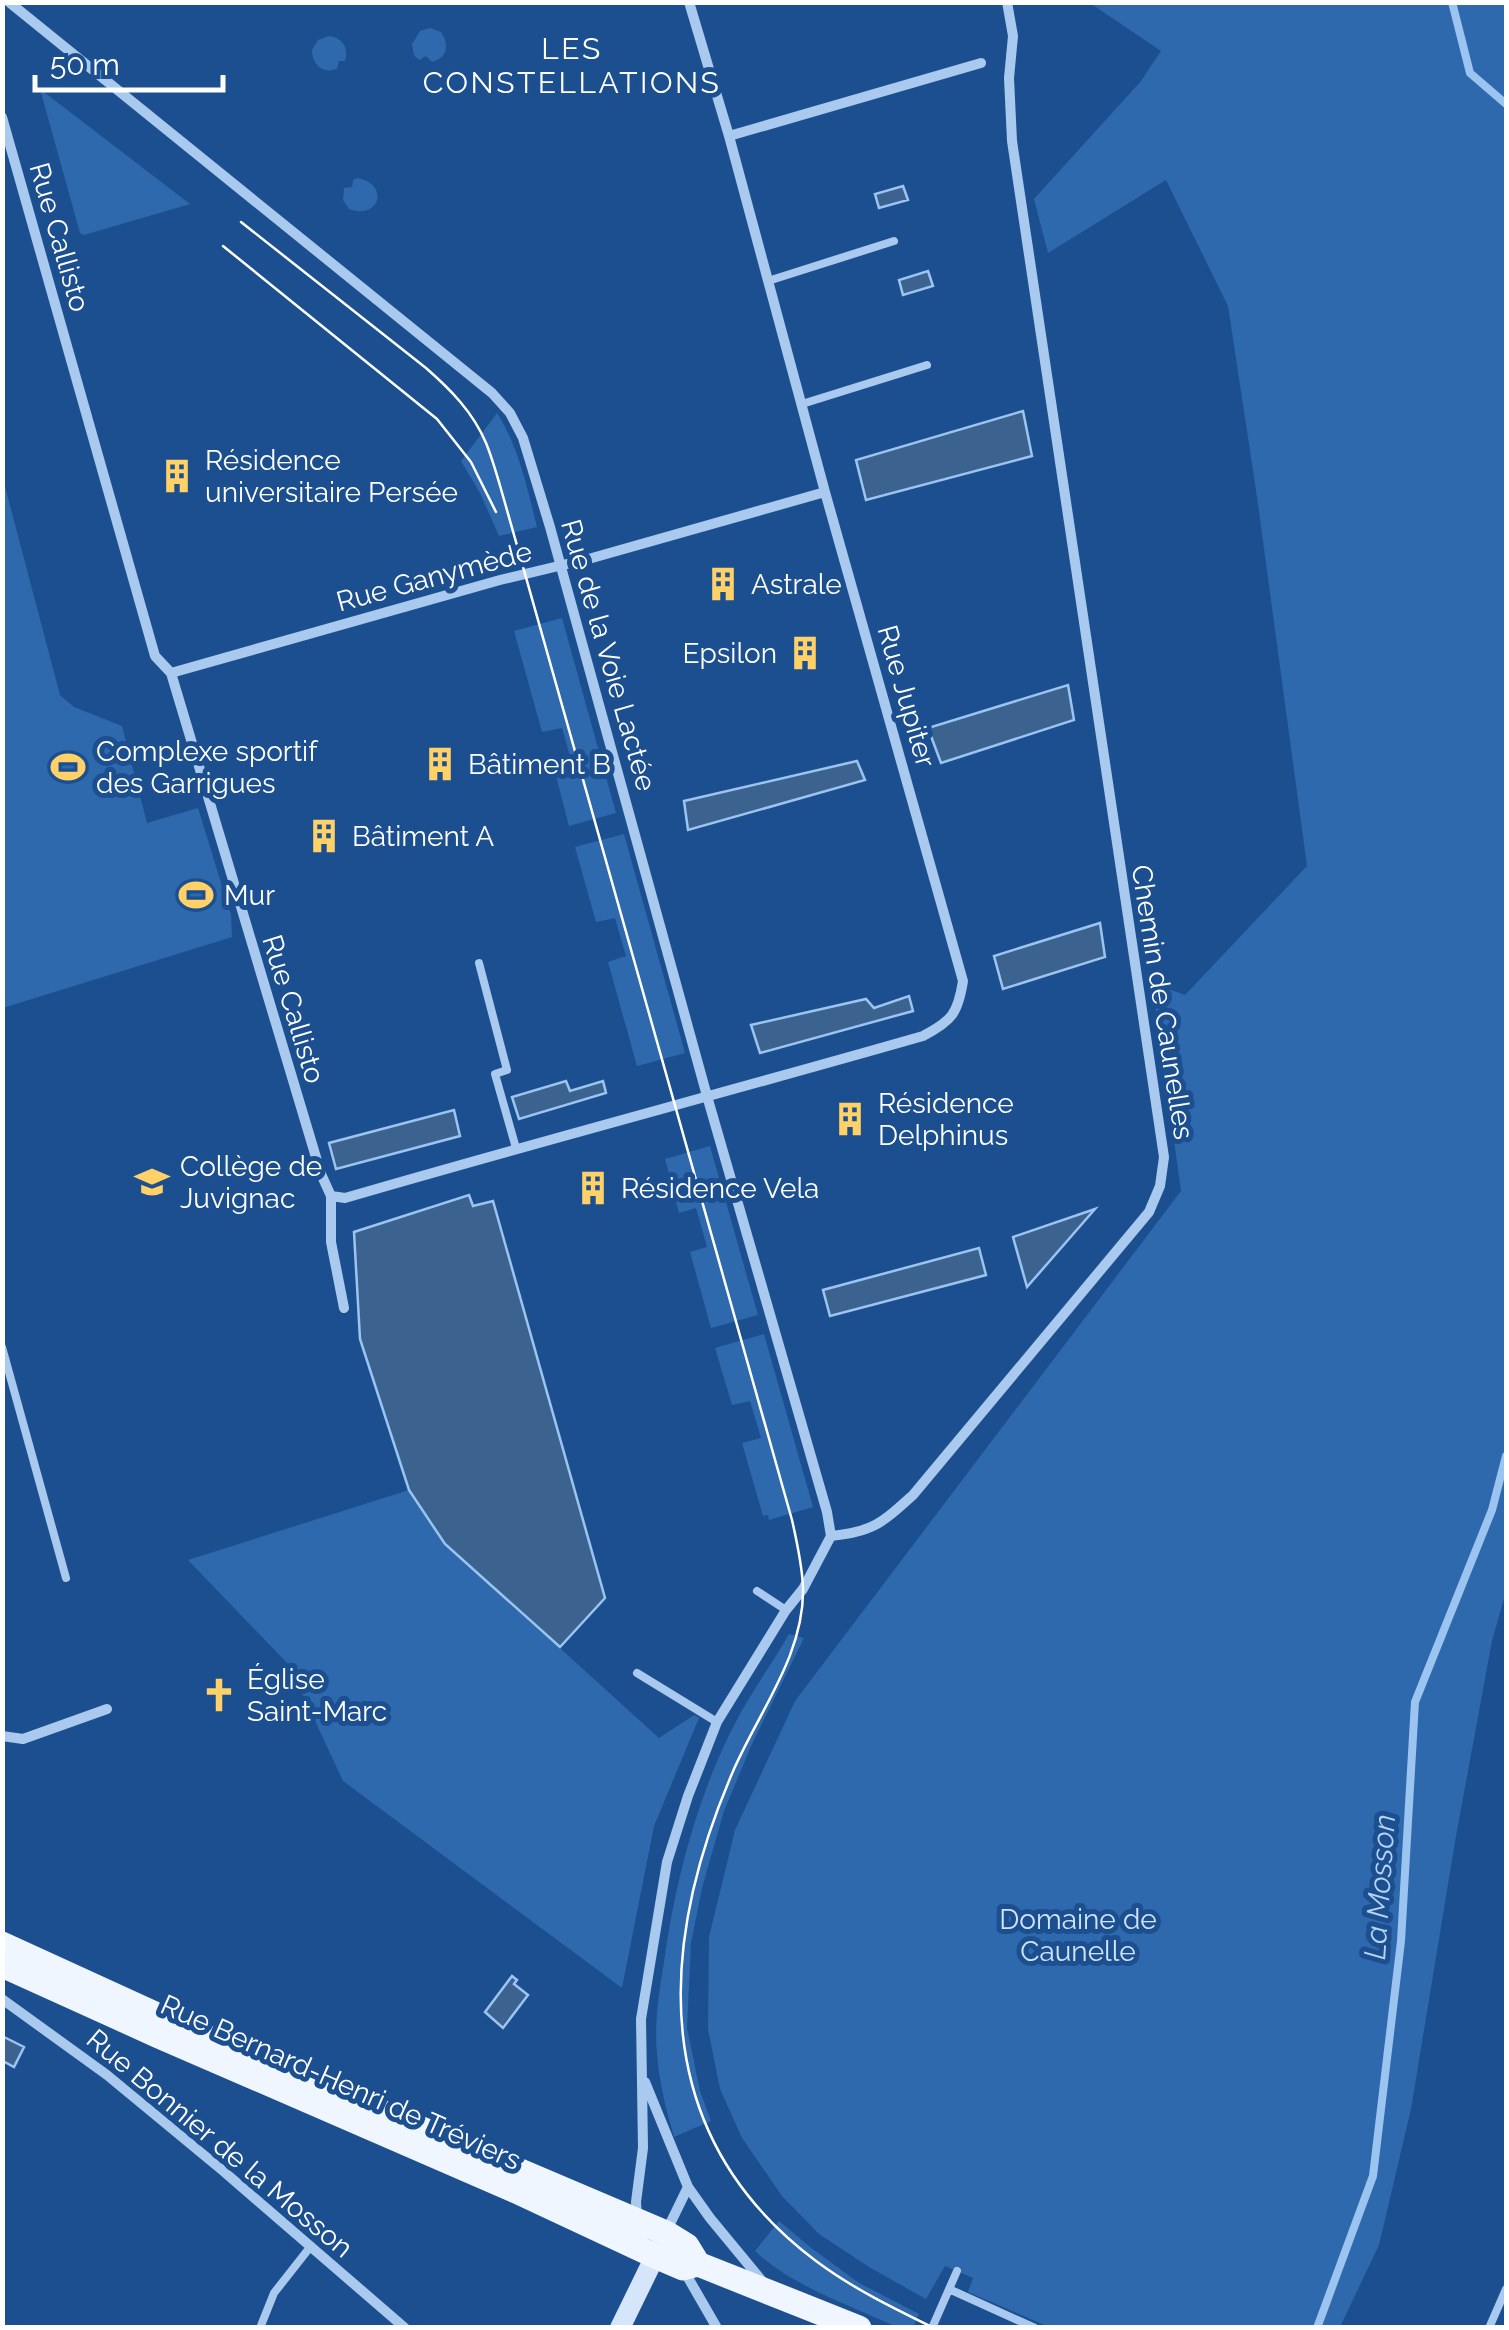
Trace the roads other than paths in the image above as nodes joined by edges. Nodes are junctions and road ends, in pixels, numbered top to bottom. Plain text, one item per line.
1 (9, 2) edge
2 (688, 2) edge
3 (1008, 2) edge
4 (981, 62) dead end
5 (2, 118) edge
6 (729, 136) junction
7 (894, 241) dead end
8 (768, 280) junction
9 (928, 364) dead end
10 (802, 404) junction
11 (825, 492) junction
12 (560, 566) junction
13 (171, 674) junction
14 (479, 963) dead end
15 (707, 1096) junction
16 (516, 1148) junction
17 (331, 1196) junction
18 (344, 1308) dead end
19 (2, 1347) edge
20 (831, 1536) junction
21 (66, 1578) dead end
22 (757, 1591) dead end
23 (786, 1610) junction
24 (637, 1672) dead end
25 (108, 1709) dead end
26 (718, 1722) junction
27 (2, 1736) edge
28 (2, 1944) edge
29 (2, 1965) edge
30 (2, 1999) edge
31 (641, 2072) junction
32 (688, 2187) junction
33 (637, 2221) junction
34 (660, 2245) junction
35 (311, 2246) junction
36 (690, 2266) junction
37 (957, 2271) dead end
38 (950, 2289) junction
39 (1506, 2289) edge
40 (773, 2294) junction
41 (260, 2328) edge
42 (405, 2328) edge
43 (620, 2328) edge
44 (717, 2328) edge
45 (860, 2328) edge
46 (932, 2328) edge
47 (1035, 2328) edge
48 (1489, 2328) edge

1 - 12 street, Rue de la Voie Lactée
2 - 6 street, Rue Jupiter
3 - 20 street, Chemin de Caunelles
4 - 6 street
5 - 13 street, Rue Callisto
6 - 8 street, Rue Jupiter
7 - 8 lane
8 - 10 street, Rue Jupiter
9 - 10 lane
10 - 11 street, Rue Jupiter
11 - 12 street, Rue Ganymède
11 - 15 street, Rue Jupiter
12 - 13 street, Rue Ganymède
12 - 15 street, Rue de la Voie Lactée
13 - 17 street, Rue Callisto
14 - 16 lane
15 - 16 street
15 - 20 street, Rue de la Voie Lactée
16 - 17 street
17 - 18 street
19 - 21 lane
20 - 23 street
22 - 23 lane
23 - 26 street
24 - 26 lane
25 - 27 street
26 - 31 street
28 - 33 main road, Rue Bernard-Henri de Tréviers
29 - 34 main road, Rue Bernard-Henri de Tréviers
30 - 35 street, Rue Bonnier de la Mosson
31 - 32 street
31 - 33 street
32 - 34 street
32 - 40 street
33 - 34 main road, Rue Bernard-Henri de Tréviers
34 - 36 main road
34 - 43 street
35 - 41 lane
35 - 42 street, Rue Bonnier de la Mosson
36 - 40 main road
36 - 44 street
37 - 38 lane
38 - 46 lane
38 - 47 lane
39 - 48 lane
40 - 45 main road

